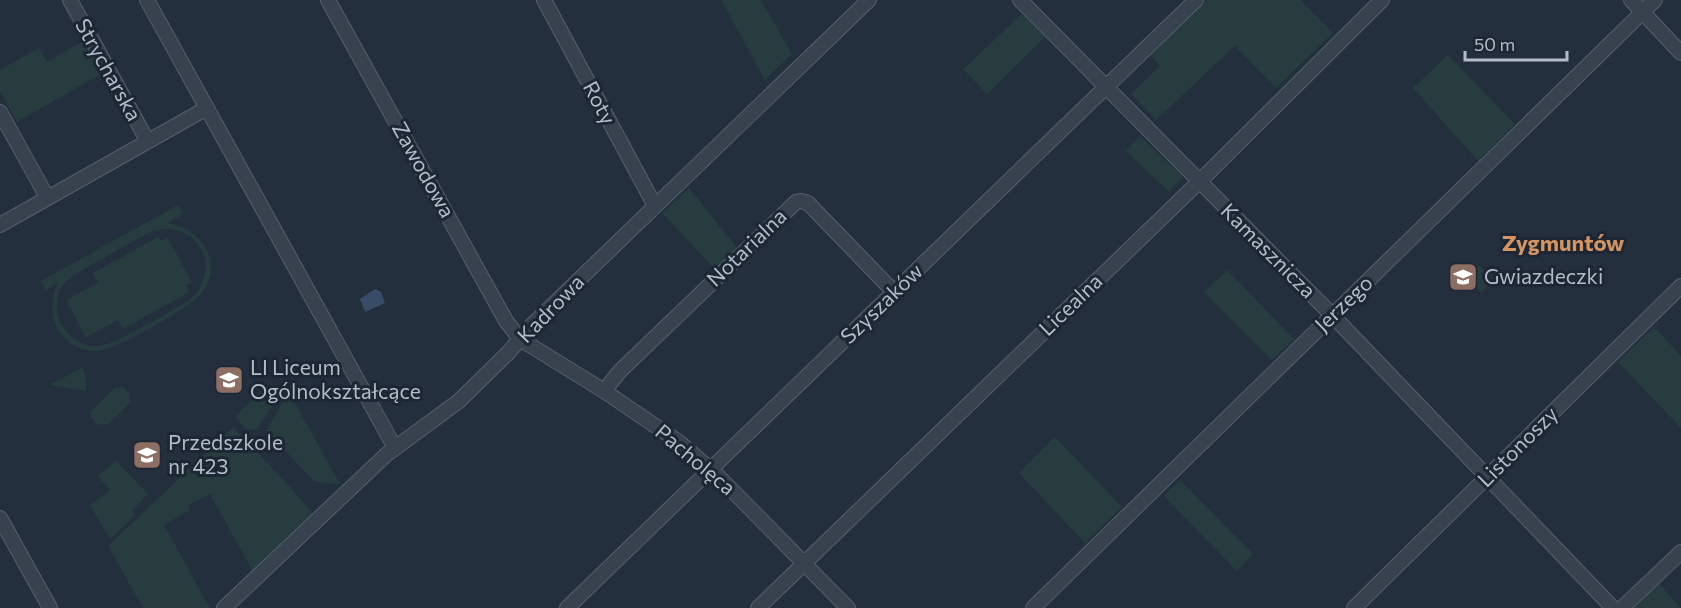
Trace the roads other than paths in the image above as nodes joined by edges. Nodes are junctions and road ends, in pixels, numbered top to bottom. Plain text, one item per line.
1 (70, 0) edge
2 (147, 0) edge
3 (328, 0) edge
4 (544, 0) edge
5 (869, 0) edge
6 (1020, 0) edge
7 (1196, 0) edge
8 (1382, 0) edge
9 (1631, 0) edge
10 (1655, 0) edge
11 (1643, 12) junction
12 (1681, 53) edge
13 (1106, 88) junction
14 (207, 108) junction
15 (0, 112) edge
16 (147, 140) junction
17 (1199, 182) junction
18 (47, 197) junction
19 (655, 206) junction
20 (0, 225) edge
21 (1681, 286) edge
22 (894, 292) junction
23 (1333, 316) junction
24 (520, 339) junction
25 (604, 391) junction
26 (395, 448) junction
27 (711, 469) junction
28 (1488, 477) junction
29 (0, 518) edge
30 (1681, 552) edge
31 (804, 563) junction
32 (50, 608) edge
33 (224, 608) edge
34 (567, 608) edge
35 (758, 608) edge
36 (848, 608) edge
37 (1032, 608) edge
38 (1354, 608) edge
39 (1613, 608) edge
40 (1622, 608) edge

1 - 16 street, Strycharska
2 - 14 street
3 - 24 street, Zawodowa
4 - 19 street, Roty
5 - 19 street, Kadrowa
6 - 13 street, Kamasznicza
7 - 13 street, Szyszaków
8 - 17 street, Licealna
9 - 11 street
10 - 11 street, Jerzego
11 - 12 street
11 - 23 street, Jerzego
13 - 17 street, Kamasznicza
13 - 22 street, Szyszaków
14 - 16 street, Strycharska
14 - 26 street
15 - 18 street
16 - 18 street, Strycharska
17 - 23 street, Kamasznicza
17 - 31 street, Licealna
18 - 20 street, Strycharska
19 - 24 street, Kadrowa
21 - 28 street, Listonoszy
22 - 25 street, Notarialna
22 - 27 street, Szyszaków
23 - 28 street, Kamasznicza
23 - 37 street, Jerzego
24 - 25 street, Pacholęca
24 - 26 street, Kadrowa
25 - 27 street, Pacholęca
26 - 33 street, Kadrowa
27 - 31 street, Pacholęca
27 - 34 street, Szyszaków
28 - 38 street, Listonoszy
28 - 39 street, Kamasznicza
29 - 32 street
30 - 40 street
31 - 35 street, Licealna
31 - 36 street, Pacholęca

